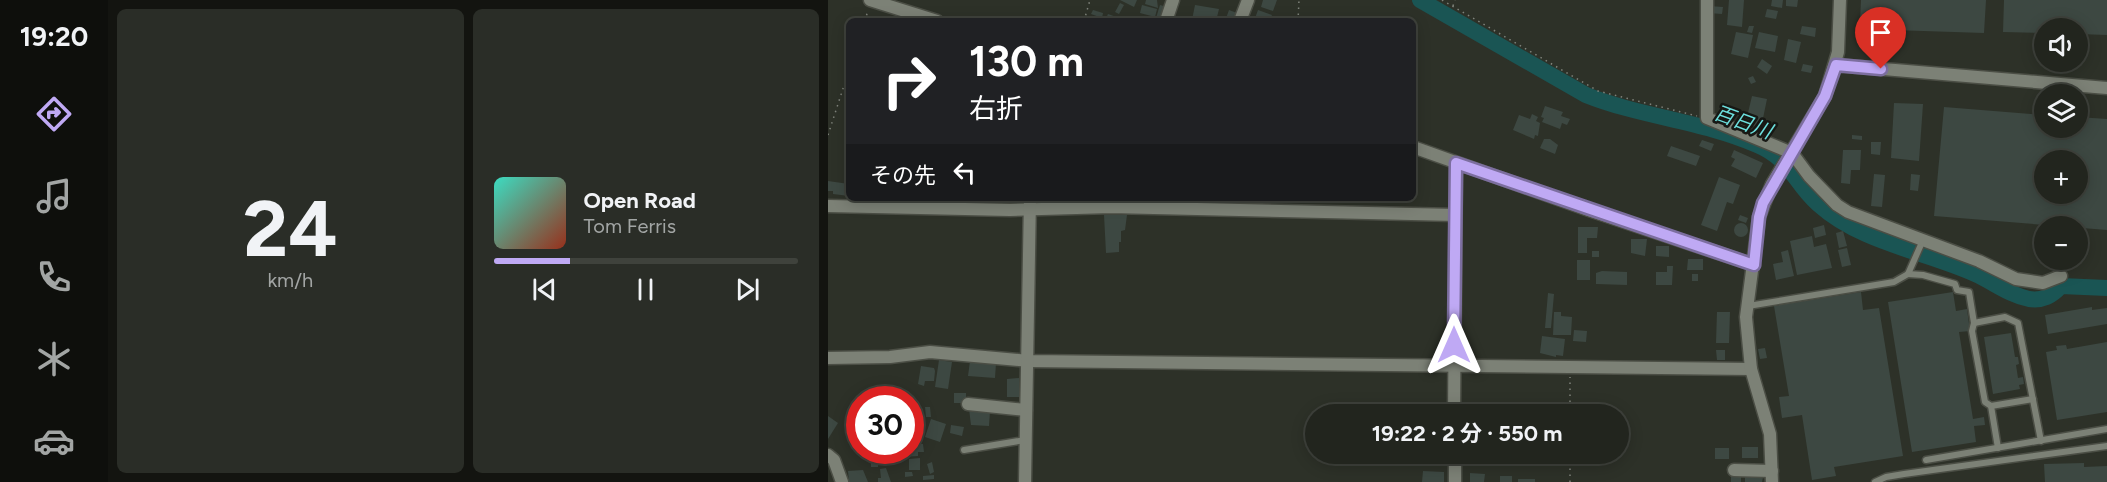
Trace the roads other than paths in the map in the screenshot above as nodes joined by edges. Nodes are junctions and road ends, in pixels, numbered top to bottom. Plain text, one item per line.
1 (870, 0) edge
2 (1173, 0) edge
3 (1248, 0) edge
4 (1707, 0) edge
5 (1840, 0) edge
6 (927, 18) edge
7 (1167, 18) edge
8 (1241, 18) edge
9 (1836, 65) junction
10 (2107, 88) edge
11 (1416, 148) edge
12 (1791, 155) junction
13 (1456, 163) junction
14 (1029, 203) edge
15 (1113, 203) edge
16 (828, 206) edge
17 (1455, 215) junction
18 (1923, 240) junction
19 (1754, 265) junction
20 (1908, 274) junction
21 (2061, 276) dead end
22 (1748, 306) junction
23 (1974, 323) junction
24 (828, 358) edge
25 (1029, 361) junction
26 (1454, 367) junction
27 (1751, 369) junction
28 (2033, 399) junction
29 (968, 404) dead end
30 (1454, 404) edge
31 (1991, 406) junction
32 (1026, 410) junction
33 (2107, 429) edge
34 (1026, 440) junction
35 (2041, 441) junction
36 (2107, 446) edge
37 (1998, 448) junction
38 (964, 450) dead end
39 (828, 455) edge
40 (1926, 460) dead end
41 (1455, 464) edge
42 (1734, 470) dead end
43 (1772, 477) edge
44 (842, 482) edge
45 (1025, 482) edge
46 (1455, 482) edge
47 (1875, 482) edge

1 - 6 street
2 - 7 street
3 - 8 street
4 - 12 street
5 - 9 street
9 - 10 street
9 - 12 street
11 - 13 street
12 - 18 street
12 - 19 street
13 - 17 street
13 - 19 street
14 - 15 street
14 - 16 street
14 - 25 street
15 - 17 street
17 - 26 street
18 - 20 lane
18 - 21 street
19 - 22 street
20 - 22 lane
20 - 23 lane
22 - 27 street
23 - 28 lane
23 - 31 lane
24 - 25 street
25 - 26 street
25 - 32 street
26 - 27 street
26 - 30 street
27 - 43 street
28 - 31 lane
28 - 35 lane
29 - 32 street
31 - 37 lane
32 - 34 street
33 - 35 lane
34 - 38 lane
34 - 45 street
35 - 37 lane
36 - 47 lane
37 - 40 lane
39 - 44 street
41 - 46 street
42 - 43 street

